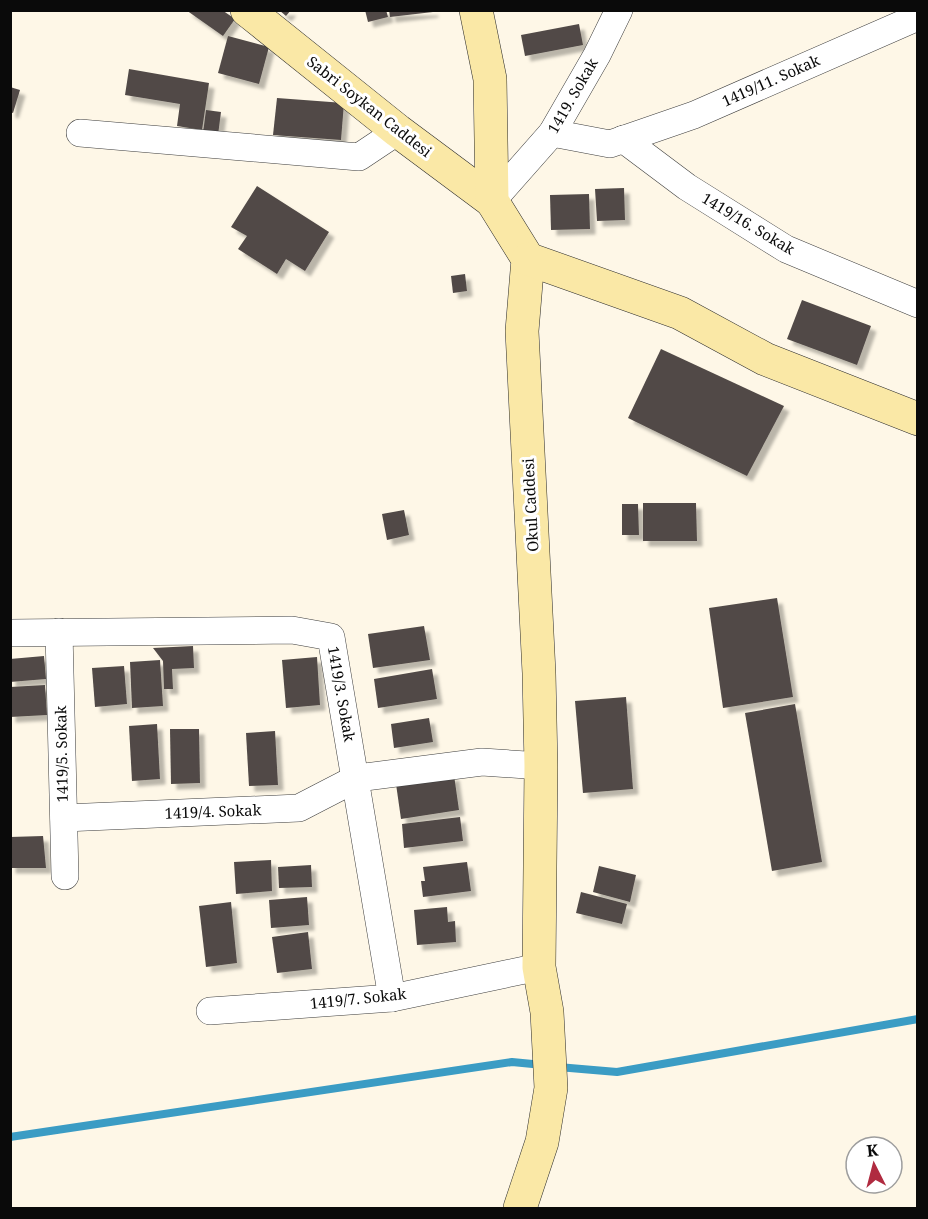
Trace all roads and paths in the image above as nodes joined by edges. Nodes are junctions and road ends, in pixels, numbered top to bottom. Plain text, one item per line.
1 (247, 10) edge
2 (476, 10) edge
3 (619, 10) edge
4 (918, 17) edge
5 (398, 131) junction
6 (80, 133) dead end
7 (552, 133) junction
8 (623, 139) junction
9 (492, 201) junction
10 (528, 259) junction
11 (918, 304) edge
12 (918, 419) edge
13 (59, 632) junction
14 (10, 633) edge
15 (541, 766) junction
16 (355, 780) junction
17 (64, 818) junction
18 (65, 876) dead end
19 (539, 967) junction
20 (392, 998) junction
21 (210, 1011) dead end
22 (520, 1209) edge

1 - 5 street, Sabri Soykan Caddesi
2 - 9 street
3 - 7 street, 1419. Sokak
4 - 8 street, 1419/11. Sokak
5 - 6 street
5 - 9 street, Sabri Soykan Caddesi
7 - 8 street, 1419/11. Sokak
7 - 9 street, 1419. Sokak
8 - 11 street, 1419/16. Sokak
9 - 10 street
10 - 12 street
10 - 15 street, Okul Caddesi
13 - 14 street, 1419/3. Sokak
13 - 16 street, 1419/3. Sokak
13 - 17 street, 1419/5. Sokak
15 - 16 street, 1419/4. Sokak
15 - 19 street, Okul Caddesi
16 - 17 street, 1419/4. Sokak
16 - 20 street, 1419/3. Sokak
17 - 18 street, 1419/5. Sokak
19 - 20 street, 1419/7. Sokak
19 - 22 street, Okul Caddesi
20 - 21 street, 1419/7. Sokak

